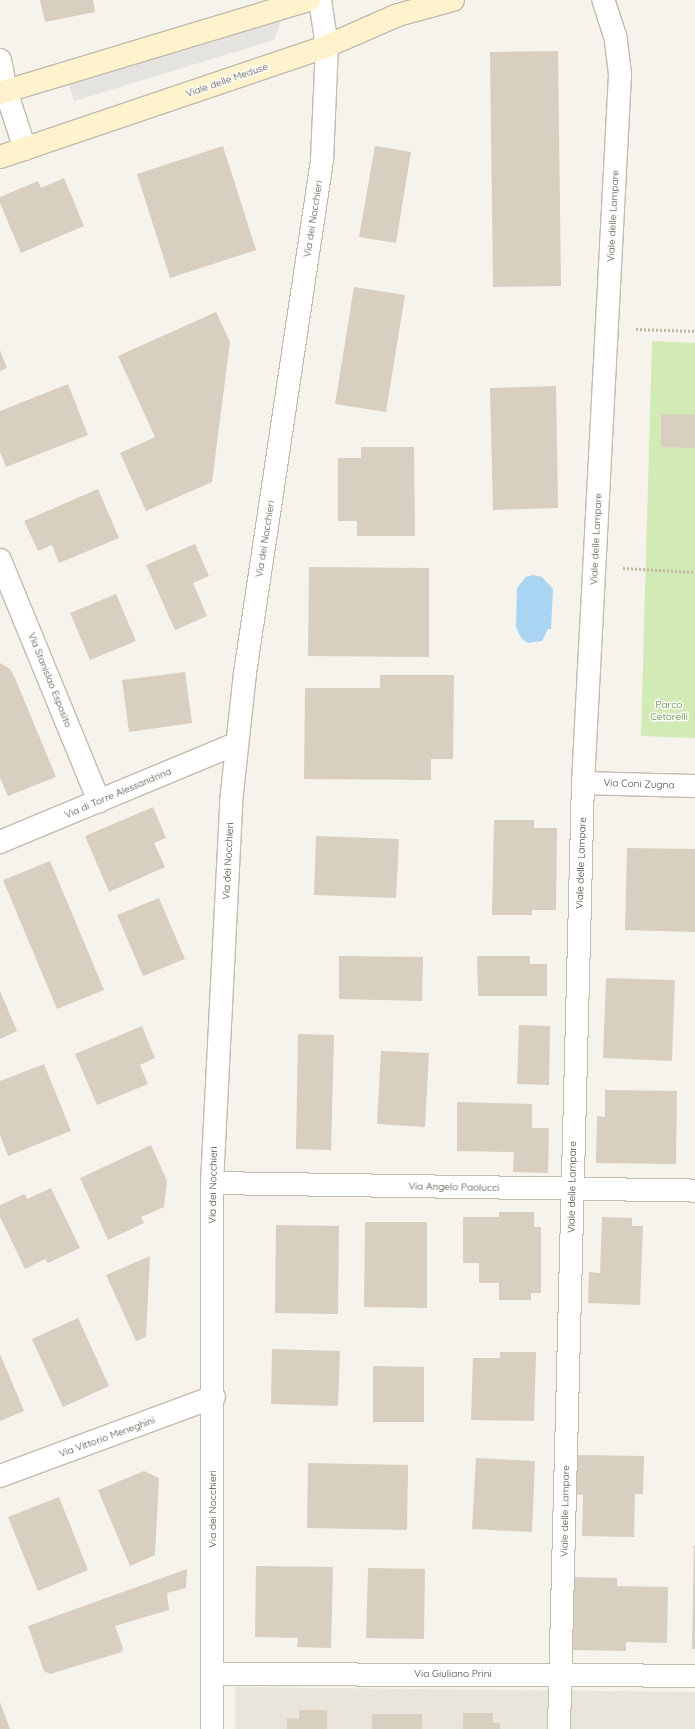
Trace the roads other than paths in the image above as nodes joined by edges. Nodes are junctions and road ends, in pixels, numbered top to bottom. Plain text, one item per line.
1 (309, 0) edge
2 (320, 0) edge
3 (453, 0) edge
4 (603, 0) edge
5 (327, 46) junction
6 (0, 60) edge
7 (3, 92) edge
8 (25, 149) junction
9 (0, 157) edge
10 (0, 560) edge
11 (236, 744) junction
12 (583, 783) junction
13 (695, 786) edge
14 (99, 801) junction
15 (0, 842) edge
16 (212, 1183) junction
17 (572, 1189) junction
18 (695, 1191) edge
19 (214, 1397) junction
20 (0, 1476) edge
21 (212, 1674) junction
22 (561, 1674) junction
23 (695, 1676) edge
24 (212, 1729) edge
25 (559, 1729) edge

1 - 7 street
2 - 5 street, Via dei Nocchieri
3 - 5 street, Viale delle Meduse
4 - 12 street, Viale delle Lampare
5 - 8 street, Viale delle Meduse
5 - 11 street, Via dei Nocchieri
6 - 7 street
7 - 8 street
8 - 9 street, Viale delle Meduse
10 - 14 street, Via Stanislao Esposito
11 - 14 street, Via di Torre Alessandrina
11 - 16 street, Via dei Nocchieri
12 - 13 street, Via Coni Zugna
12 - 17 street, Viale delle Lampare
14 - 15 street, Via di Torre Alessandrina
16 - 17 street, Via Angelo Paolucci
16 - 19 street, Via dei Nocchieri
17 - 18 street, Via Angelo Paolucci
17 - 22 street, Viale delle Lampare
19 - 20 street, Via Vittorio Meneghini
19 - 21 street, Via dei Nocchieri
21 - 22 street, Via Giuliano Prini
21 - 24 street, Via dei Nocchieri
22 - 23 street, Via Giuliano Prini
22 - 25 street, Viale delle Lampare

